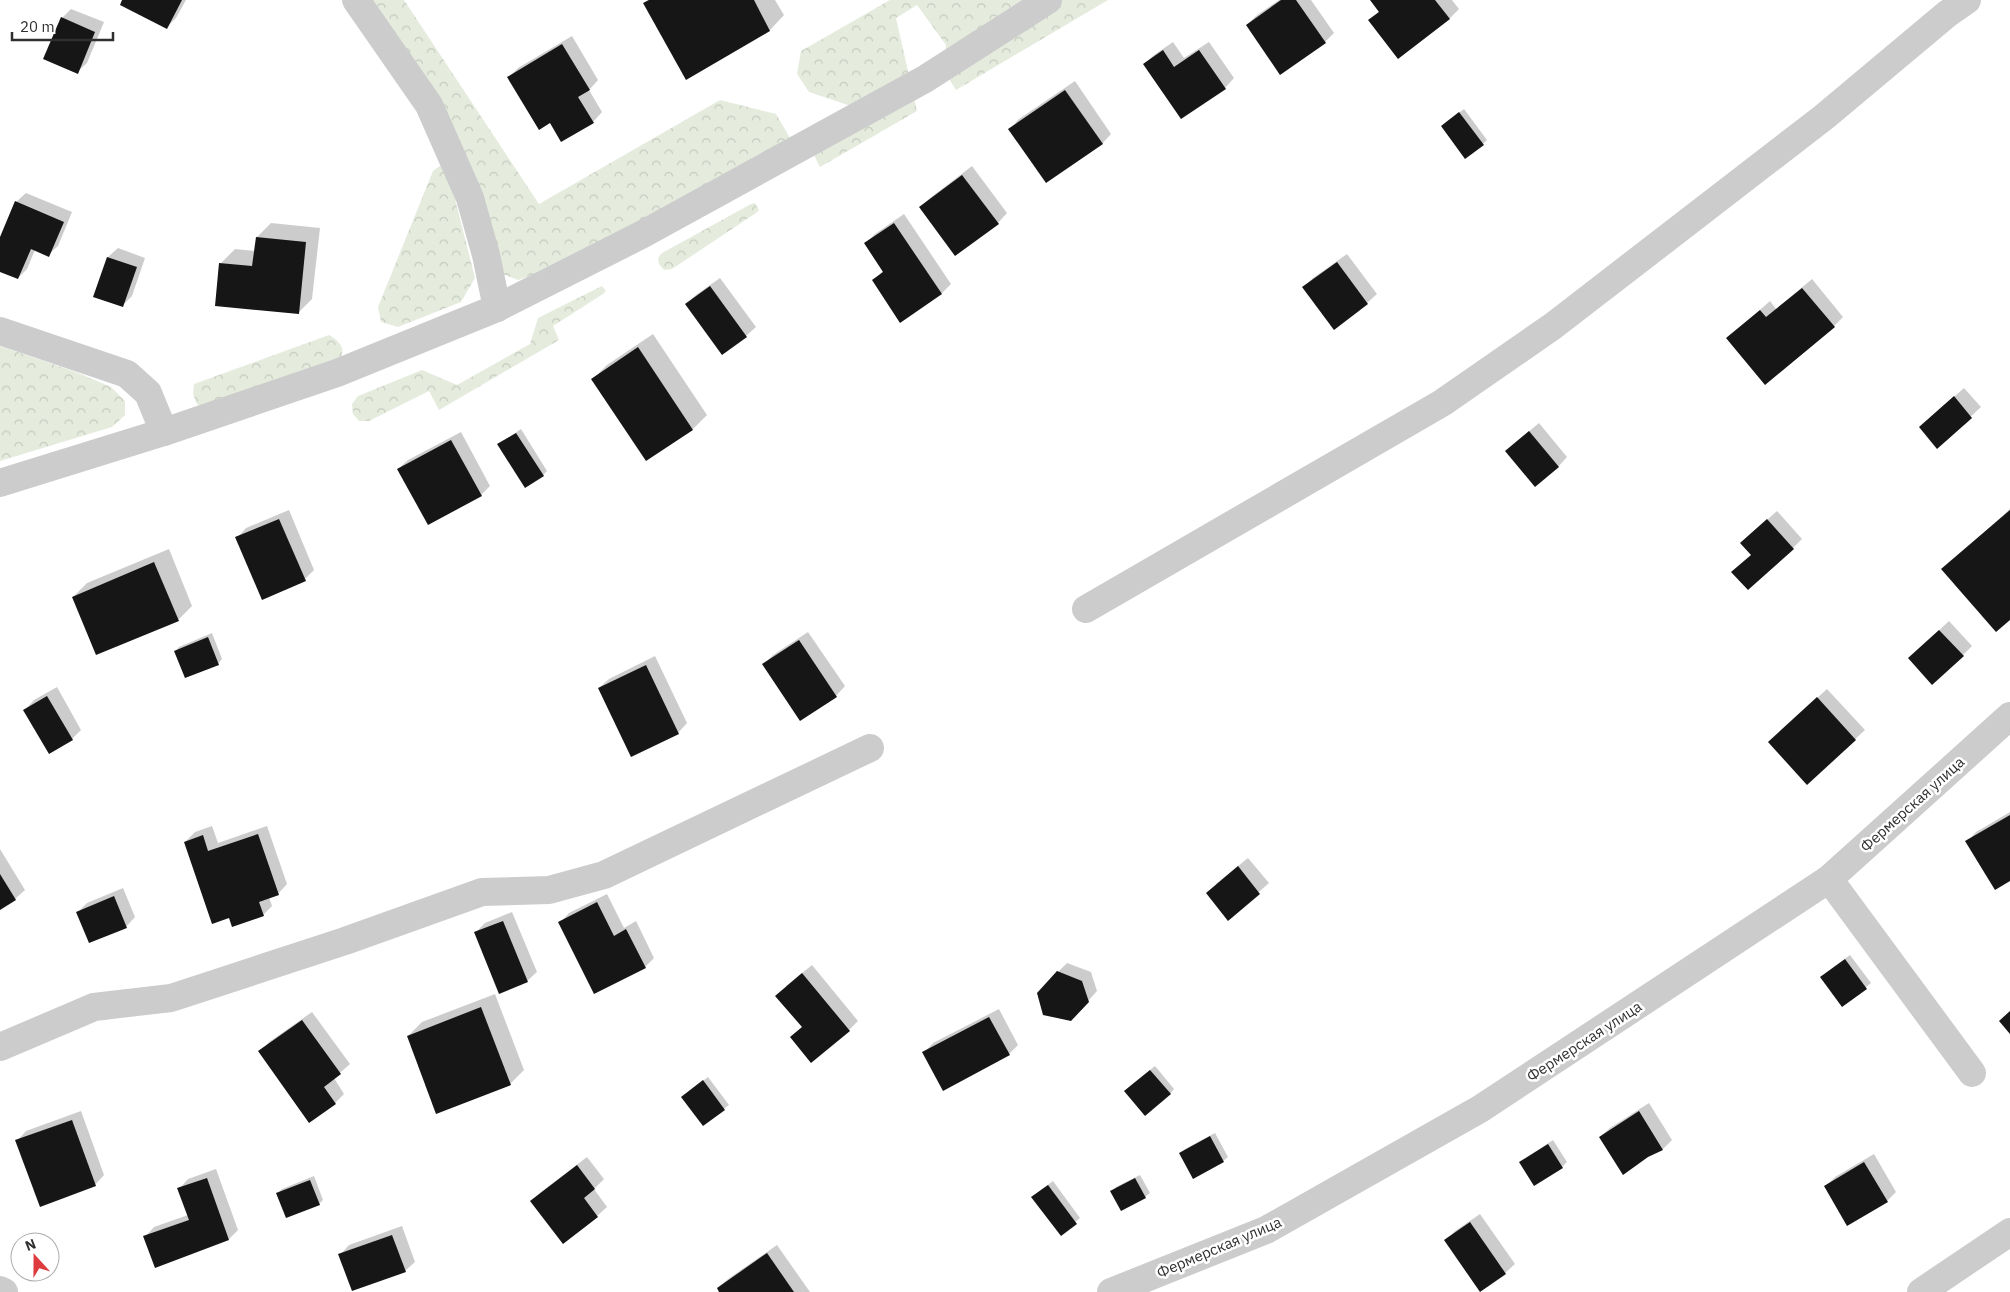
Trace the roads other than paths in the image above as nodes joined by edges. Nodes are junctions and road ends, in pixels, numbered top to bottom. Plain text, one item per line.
1 (356, 0) edge
2 (1048, 0) edge
3 (1967, 0) edge
4 (497, 308) junction
5 (0, 331) edge
6 (164, 432) junction
7 (0, 483) edge
8 (1086, 609) dead end
9 (2010, 716) edge
10 (870, 748) dead end
11 (1829, 879) junction
12 (0, 1047) edge
13 (1972, 1072) dead end
14 (2010, 1232) edge
15 (0, 1290) edge
16 (4, 1292) edge
17 (1111, 1292) edge
18 (1921, 1292) edge

1 - 4 street
2 - 4 street
3 - 8 street
4 - 6 street
5 - 6 street
6 - 7 street
9 - 11 street, Фермерская улица
10 - 12 street
11 - 13 street
11 - 17 street, Фермерская улица
14 - 18 street
15 - 16 street

